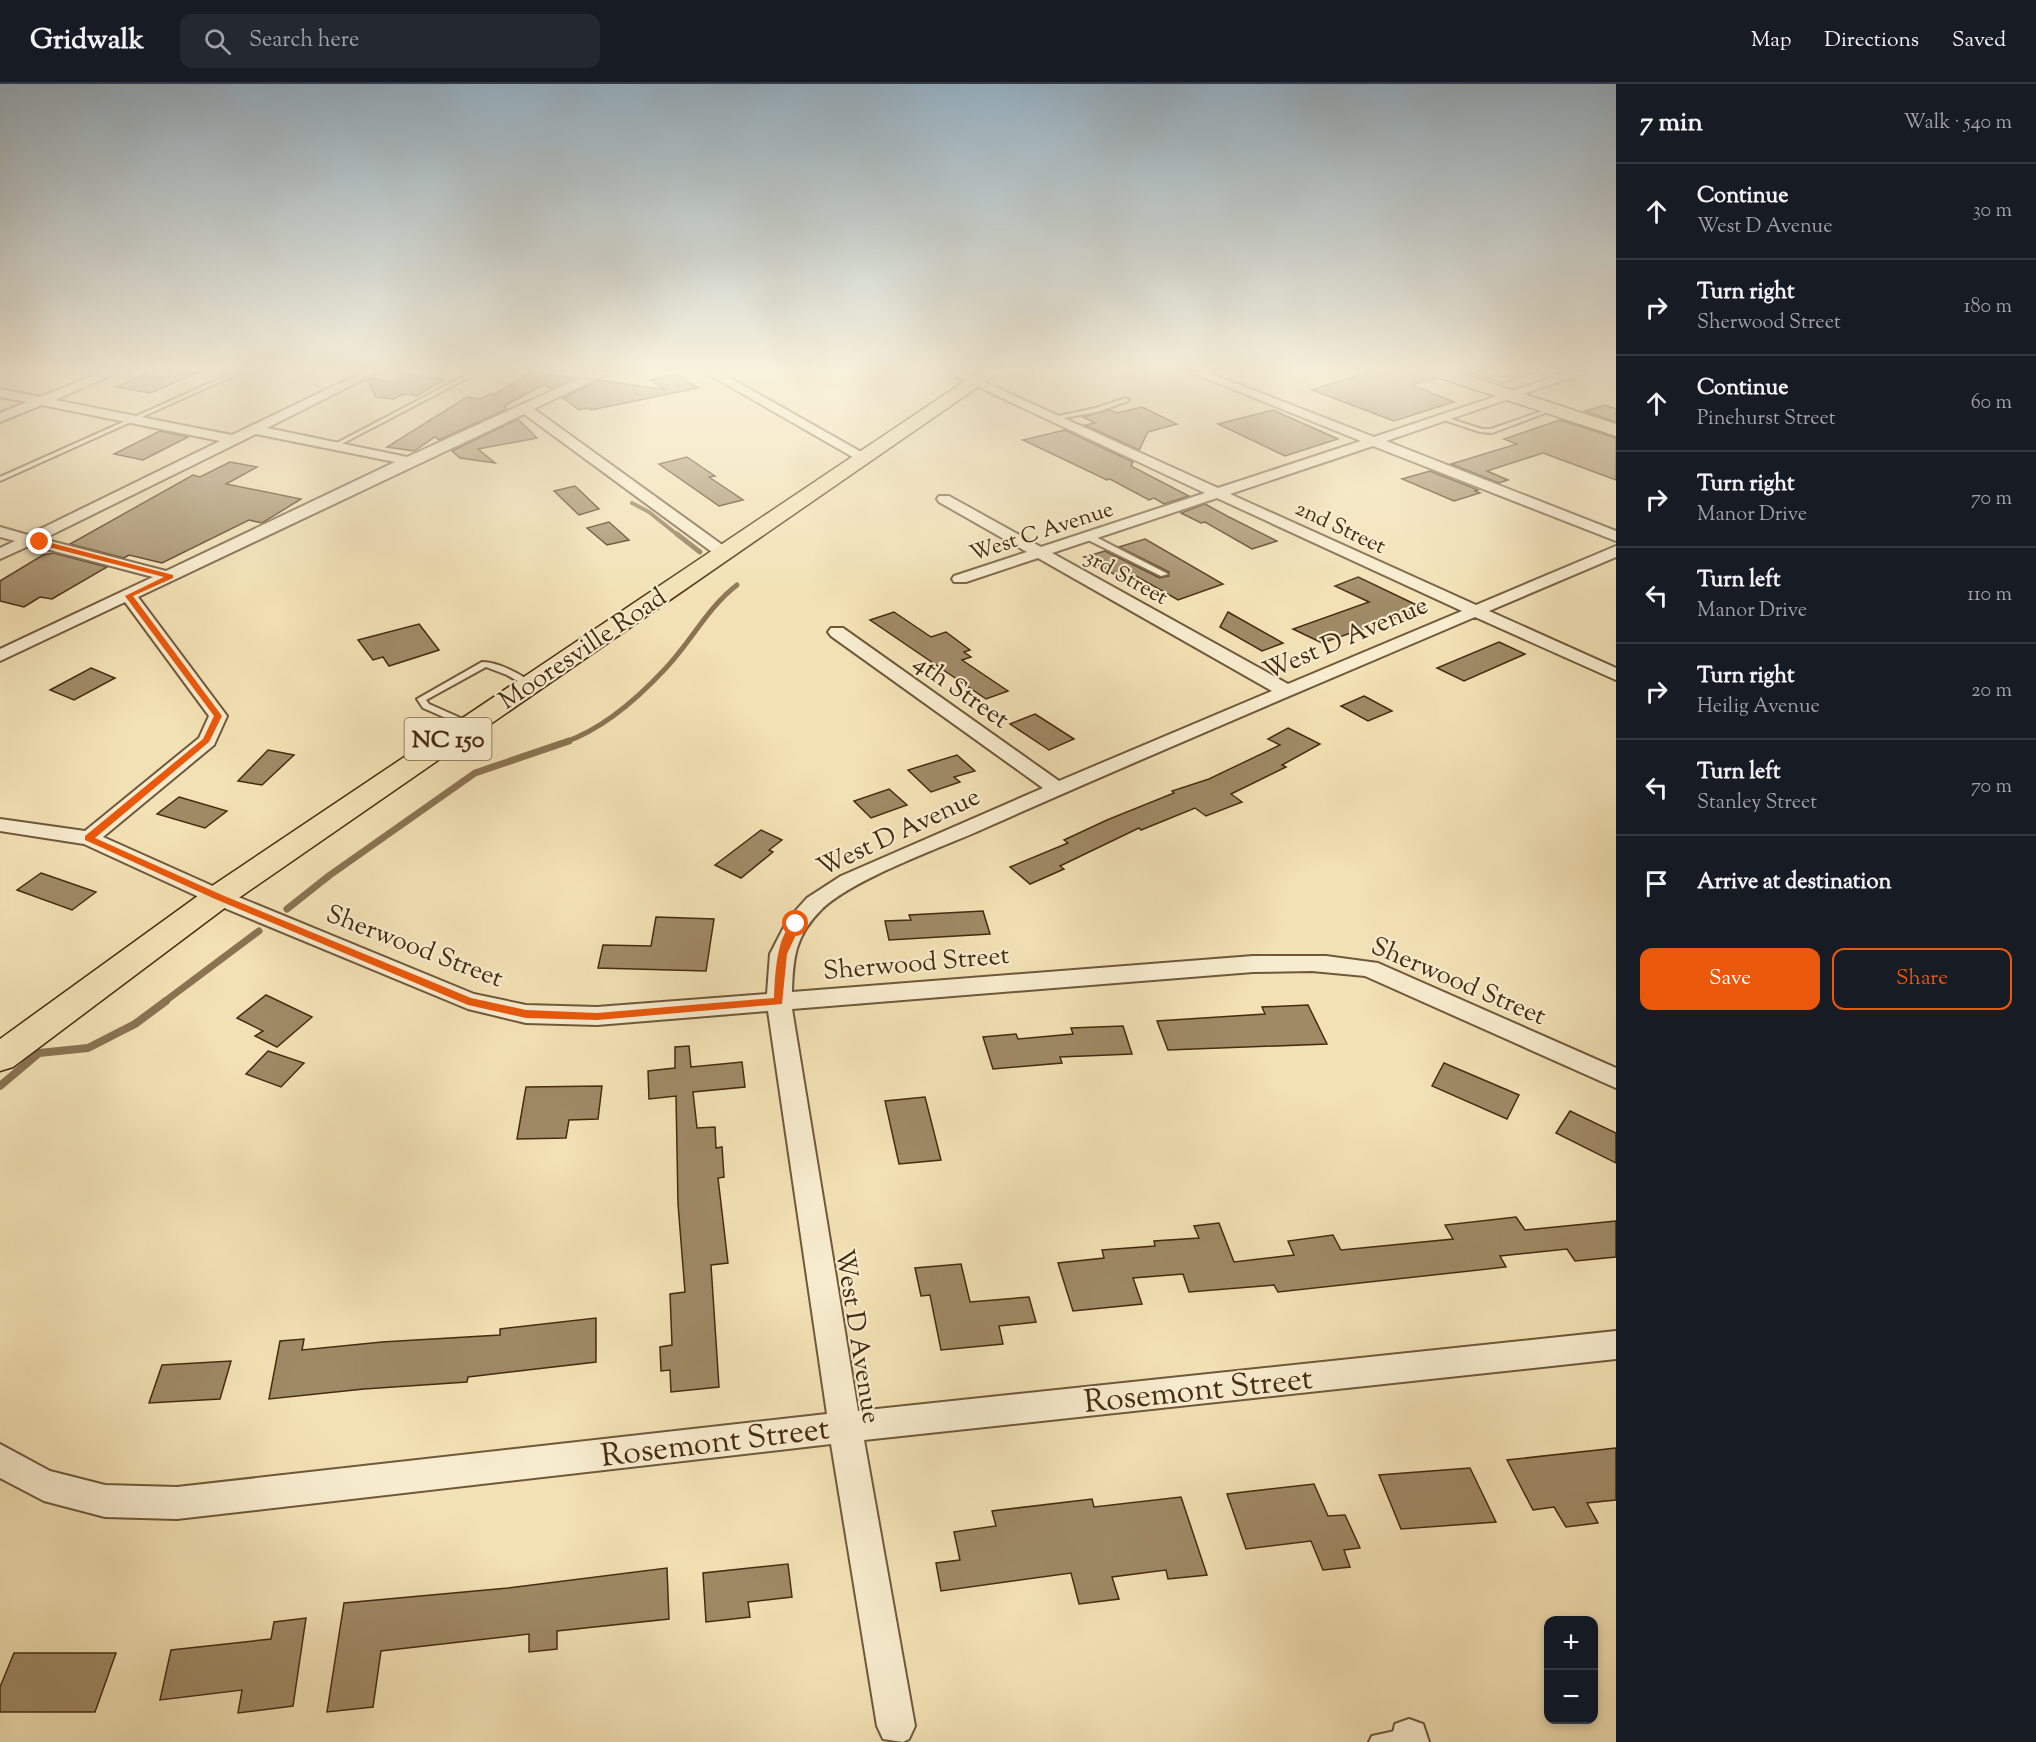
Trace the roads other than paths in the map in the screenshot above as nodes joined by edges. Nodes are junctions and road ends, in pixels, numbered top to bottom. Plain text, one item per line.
1 (69, 448) edge
2 (217, 448) edge
3 (346, 448) edge
4 (436, 448) edge
5 (580, 448) edge
6 (848, 448) edge
7 (876, 448) edge
8 (1119, 448) edge
9 (1355, 448) edge
10 (1390, 448) edge
11 (863, 457) junction
12 (409, 461) junction
13 (0, 479) edge
14 (1219, 494) junction
15 (944, 499) dead end
16 (0, 532) edge
17 (1616, 536) edge
18 (1089, 537) junction
19 (29, 540) junction
20 (1616, 551) edge
21 (722, 552) junction
22 (1040, 553) junction
23 (0, 554) edge
24 (1164, 574) dead end
25 (171, 577) junction
26 (960, 579) dead end
27 (129, 596) junction
28 (1474, 612) junction
29 (837, 632) dead end
30 (0, 656) edge
31 (1616, 675) edge
32 (529, 684) junction
33 (1288, 692) junction
34 (469, 725) junction
35 (1057, 789) junction
36 (0, 825) edge
37 (89, 838) junction
38 (218, 897) junction
39 (779, 1001) junction
40 (0, 1058) edge
41 (1616, 1079) edge
42 (1616, 1345) edge
43 (845, 1426) junction
44 (0, 1460) edge
45 (896, 1726) dead end

1 - 13 lane
2 - 19 street
3 - 12 street
4 - 12 street
5 - 21 street
6 - 11 street
7 - 11 main road, Mooresville Road / NC 150
8 - 14 street, 2nd Street
9 - 14 street, West C Avenue
10 - 17 street
11 - 21 main road, Mooresville Road / NC 150
12 - 25 street
14 - 18 street, West C Avenue
14 - 28 street, 2nd Street
15 - 22 street, 3rd Street
16 - 19 street
18 - 22 street, West C Avenue
18 - 24 lane
19 - 23 street
19 - 25 street
20 - 28 street, West D Avenue
21 - 32 main road, Mooresville Road / NC 150
22 - 26 street, West C Avenue
22 - 33 street, 3rd Street
25 - 27 street
27 - 30 street
27 - 37 street
28 - 31 street, 2nd Street
28 - 33 street, West D Avenue
29 - 35 street, 4th Street
32 - 34 main road, Mooresville Road / NC 150
32 - 34 lane
33 - 35 street, West D Avenue
34 - 38 main road, Mooresville Road / NC 150
35 - 39 street, West D Avenue
36 - 37 street, Sherwood Street
37 - 38 street, Sherwood Street
38 - 39 street, Sherwood Street
38 - 40 main road, Mooresville Road / NC 150
39 - 41 street, Sherwood Street
39 - 43 street, West D Avenue
42 - 43 street, Rosemont Street
43 - 44 street, Rosemont Street
43 - 45 street, West D Avenue

